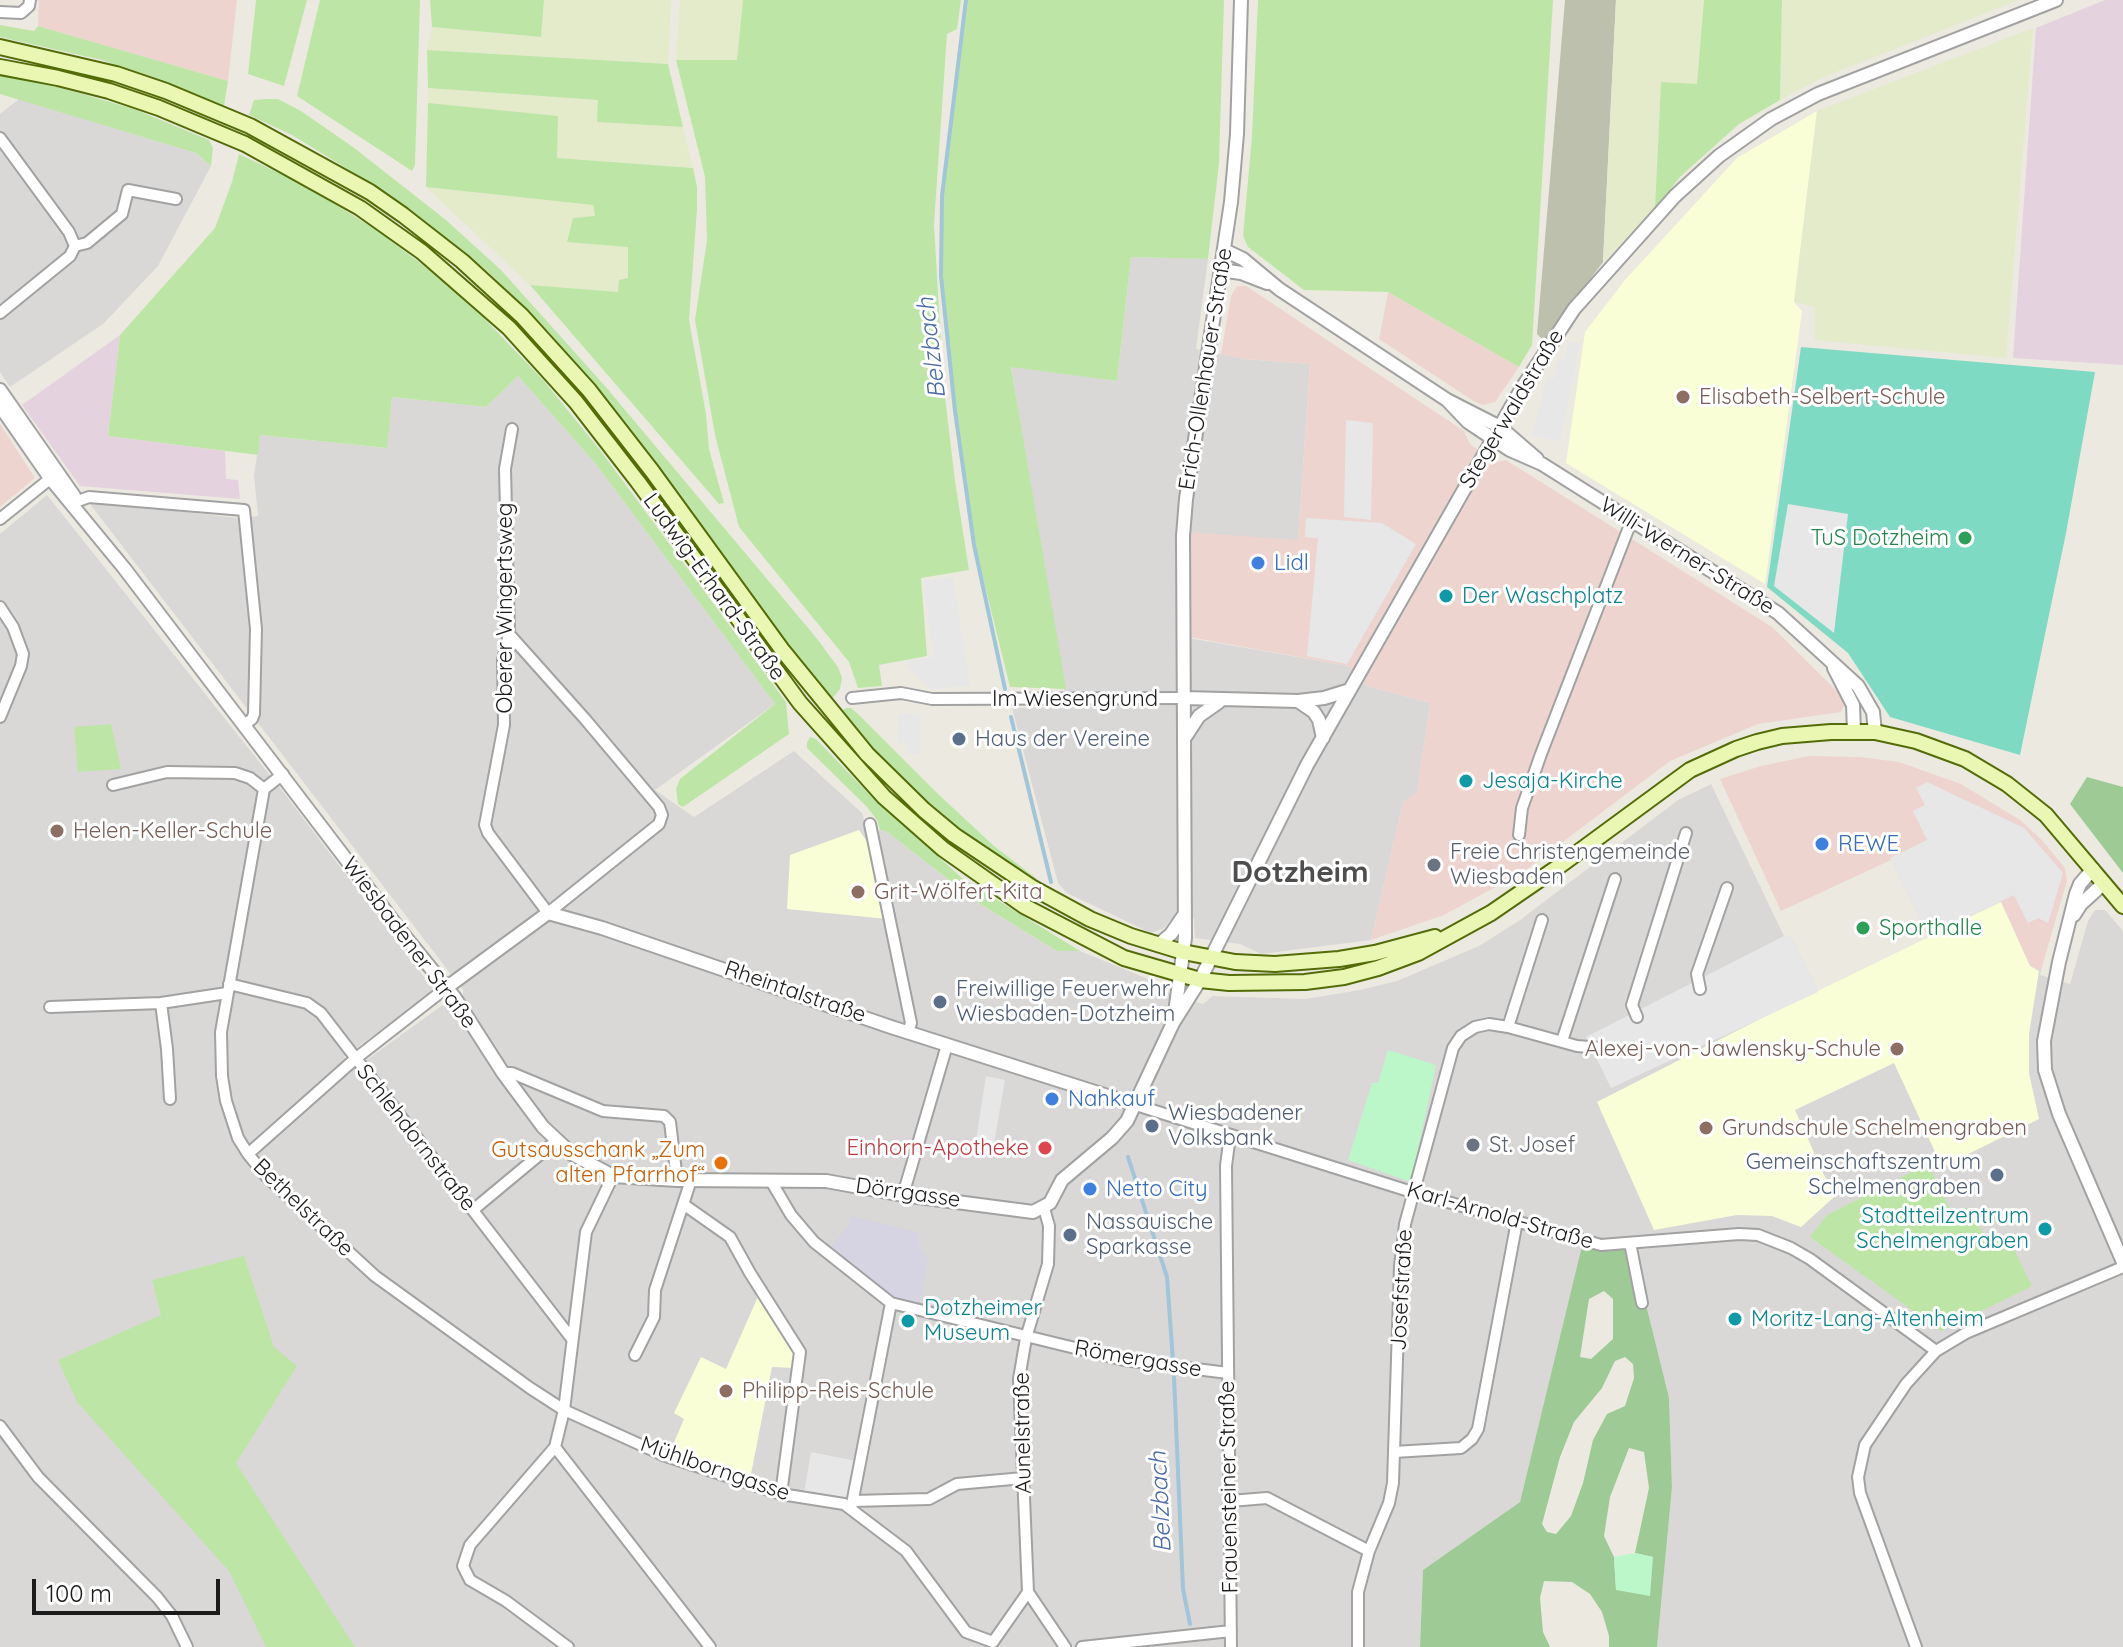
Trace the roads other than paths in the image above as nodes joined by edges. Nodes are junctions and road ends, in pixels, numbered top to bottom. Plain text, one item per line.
1 (30, 0) edge
2 (1241, 0) edge
3 (2056, 0) edge
4 (0, 12) edge
5 (0, 47) edge
6 (0, 67) edge
7 (0, 138) edge
8 (176, 199) dead end
9 (75, 246) junction
10 (1224, 250) junction
11 (1221, 270) junction
12 (1279, 289) junction
13 (0, 313) edge
14 (0, 390) edge
15 (0, 406) edge
16 (512, 429) dead end
17 (1496, 433) junction
18 (54, 476) junction
19 (78, 501) junction
20 (0, 519) edge
21 (1631, 522) junction
22 (124, 568) junction
23 (0, 607) edge
24 (509, 634) junction
25 (1825, 656) junction
26 (1350, 690) junction
27 (852, 698) dead end
28 (1184, 698) junction
29 (1222, 701) junction
30 (1298, 701) junction
31 (0, 717) edge
32 (244, 725) junction
33 (1854, 731) junction
34 (1875, 732) junction
35 (1323, 738) junction
36 (1185, 739) junction
37 (283, 774) junction
38 (113, 785) dead end
39 (264, 789) junction
40 (870, 824) dead end
41 (1686, 833) dead end
42 (1519, 835) dead end
43 (2093, 869) junction
44 (1615, 879) dead end
45 (2104, 883) junction
46 (1727, 888) dead end
47 (2123, 906) edge
48 (548, 913) junction
49 (1184, 915) junction
50 (2071, 919) junction
51 (1542, 920) dead end
52 (1462, 929) junction
53 (1158, 945) junction
54 (1183, 952) junction
55 (1211, 958) junction
56 (1179, 975) junction
57 (1200, 980) junction
58 (228, 988) junction
59 (446, 988) junction
60 (1700, 989) dead end
61 (161, 1003) junction
62 (50, 1007) dead end
63 (1637, 1017) dead end
64 (1173, 1023) junction
65 (1508, 1027) junction
66 (908, 1032) junction
67 (1562, 1041) junction
68 (947, 1045) junction
69 (1600, 1048) dead end
70 (355, 1059) junction
71 (503, 1073) junction
72 (170, 1099) dead end
73 (1136, 1105) junction
74 (1230, 1135) junction
75 (556, 1141) junction
76 (248, 1154) junction
77 (613, 1176) junction
78 (677, 1180) junction
79 (691, 1180) junction
80 (771, 1181) junction
81 (1412, 1192) junction
82 (903, 1195) junction
83 (683, 1204) junction
84 (1044, 1208) junction
85 (473, 1210) junction
86 (1517, 1221) junction
87 (1630, 1243) junction
88 (2123, 1264) edge
89 (891, 1303) junction
90 (1642, 1303) dead end
91 (1026, 1338) junction
92 (572, 1339) junction
93 (1936, 1351) junction
94 (635, 1355) dead end
95 (1228, 1373) junction
96 (564, 1410) junction
97 (0, 1426) edge
98 (555, 1447) junction
99 (1394, 1452) junction
100 (1023, 1478) junction
101 (781, 1494) junction
102 (1230, 1501) junction
103 (852, 1505) junction
104 (1369, 1551) junction
105 (1028, 1592) junction
106 (1231, 1631) junction
107 (994, 1645) edge
108 (187, 1647) edge
109 (568, 1647) edge
110 (710, 1647) edge
111 (1065, 1647) edge
112 (1082, 1647) edge
113 (1231, 1647) edge
114 (1358, 1647) edge
115 (1916, 1647) edge

1 - 4 street
2 - 10 street, Erich-Ollenhauer-Straße
3 - 17 street, Stegerwaldstraße
5 - 53 main road, Ludwig-Erhard-Straße
6 - 56 main road, Ludwig-Erhard-Straße
7 - 9 street
8 - 9 street
9 - 13 street
10 - 11 street, Erich-Ollenhauer-Straße
10 - 12 street, Willi-Werner-Straße
11 - 12 street, Willi-Werner-Straße
11 - 28 street, Erich-Ollenhauer-Straße
12 - 17 street, Willi-Werner-Straße
14 - 18 street, Wiesbadener Straße
15 - 18 street, Wiesbadener Straße
16 - 24 street, Oberer Wingertsweg
17 - 21 street, Willi-Werner-Straße
17 - 26 street, Stegerwaldstraße
18 - 19 street, Wiesbadener Straße
18 - 20 street
18 - 22 street, Wiesbadener Straße
19 - 22 street, Wiesbadener Straße
19 - 32 street
21 - 25 street, Willi-Werner-Straße
21 - 42 street
22 - 32 street, Wiesbadener Straße
23 - 31 street
24 - 48 street, Oberer Wingertsweg
24 - 48 street
25 - 33 street, Willi-Werner-Straße
25 - 34 street, Willi-Werner-Straße
26 - 30 street, Im Wiesengrund
26 - 35 street, Stegerwaldstraße
27 - 28 street, Im Wiesengrund
28 - 29 street, Im Wiesengrund
28 - 36 street, Erich-Ollenhauer-Straße
29 - 30 street, Im Wiesengrund
29 - 36 street
30 - 35 street
32 - 37 street, Wiesbadener Straße
33 - 34 main road, Ludwig-Erhard-Straße
33 - 52 main road, Ludwig-Erhard-Straße
34 - 43 main road, Ludwig-Erhard-Straße
35 - 55 street, Stegerwaldstraße
36 - 49 street, Erich-Ollenhauer-Straße
37 - 39 street
37 - 59 street, Wiesbadener Straße
38 - 39 street
39 - 58 street, Bethelstraße
40 - 66 street
41 - 63 street
43 - 45 main road, Ludwig-Erhard-Straße
43 - 50 street
44 - 67 street
45 - 47 main road, Ludwig-Erhard-Straße
45 - 50 street
46 - 60 street
48 - 59 street
48 - 66 street, Rheintalstraße
49 - 53 street
49 - 54 street, Erich-Ollenhauer-Straße
50 - 88 street
51 - 65 street
52 - 55 main road, Ludwig-Erhard-Straße
52 - 57 main road, Ludwig-Erhard-Straße
53 - 54 main road, Ludwig-Erhard-Straße
54 - 55 main road, Ludwig-Erhard-Straße
54 - 56 street, Erich-Ollenhauer-Straße
55 - 57 street, Stegerwaldstraße
56 - 57 main road, Ludwig-Erhard-Straße
56 - 64 street, Stegerwaldstraße
57 - 64 street, Stegerwaldstraße
58 - 61 street
58 - 70 street, Schlehdornstraße
58 - 76 street, Bethelstraße
59 - 70 street
59 - 71 street, Wiesbadener Straße
61 - 62 street
61 - 72 street
64 - 73 street, Stegerwaldstraße
65 - 67 street, Josefstraße
65 - 81 street, Josefstraße
66 - 68 street, Rheintalstraße
67 - 69 street, Josefstraße
68 - 73 street, Rheintalstraße
68 - 82 street
70 - 76 street
70 - 85 street, Schlehdornstraße
71 - 75 street, Wiesbadener Straße
71 - 78 street
73 - 74 street, Karl-Arnold-Straße
73 - 84 street
74 - 81 street, Karl-Arnold-Straße
74 - 95 street, Frauensteiner Straße
75 - 77 street, Wiesbadener Straße
75 - 85 street
76 - 96 street, Bethelstraße
77 - 78 street, Wiesbadener Straße
77 - 92 street
78 - 79 street, Wiesbadener Straße
79 - 80 street, Wiesbadener Straße
79 - 83 street
80 - 82 street, Dörrgasse
80 - 89 street, Römergasse
81 - 86 street, Karl-Arnold-Straße
81 - 99 street, Josefstraße
82 - 84 street, Dörrgasse
83 - 94 street
83 - 101 street
84 - 91 street, Aunelstraße
85 - 92 street, Schlehdornstraße
86 - 87 street, Karl-Arnold-Straße
86 - 99 street
87 - 90 street
87 - 93 street, Karl-Arnold-Straße
88 - 93 street
89 - 91 street, Römergasse
89 - 103 street
91 - 95 street, Römergasse
91 - 100 street, Aunelstraße
92 - 96 street
93 - 115 street
95 - 102 street, Frauensteiner Straße
96 - 98 street
96 - 101 street, Mühlborngasse
97 - 108 street
98 - 109 street
98 - 110 street
99 - 104 street, Josefstraße
100 - 103 street
100 - 105 street, Aunelstraße
101 - 103 street, Mühlborngasse
102 - 104 street
102 - 106 street, Frauensteiner Straße
103 - 107 street, Mühlborngasse
104 - 114 street, Josefstraße
105 - 107 street, Mühlborngasse
105 - 111 street
106 - 112 street
106 - 113 street, Frauensteiner Straße

